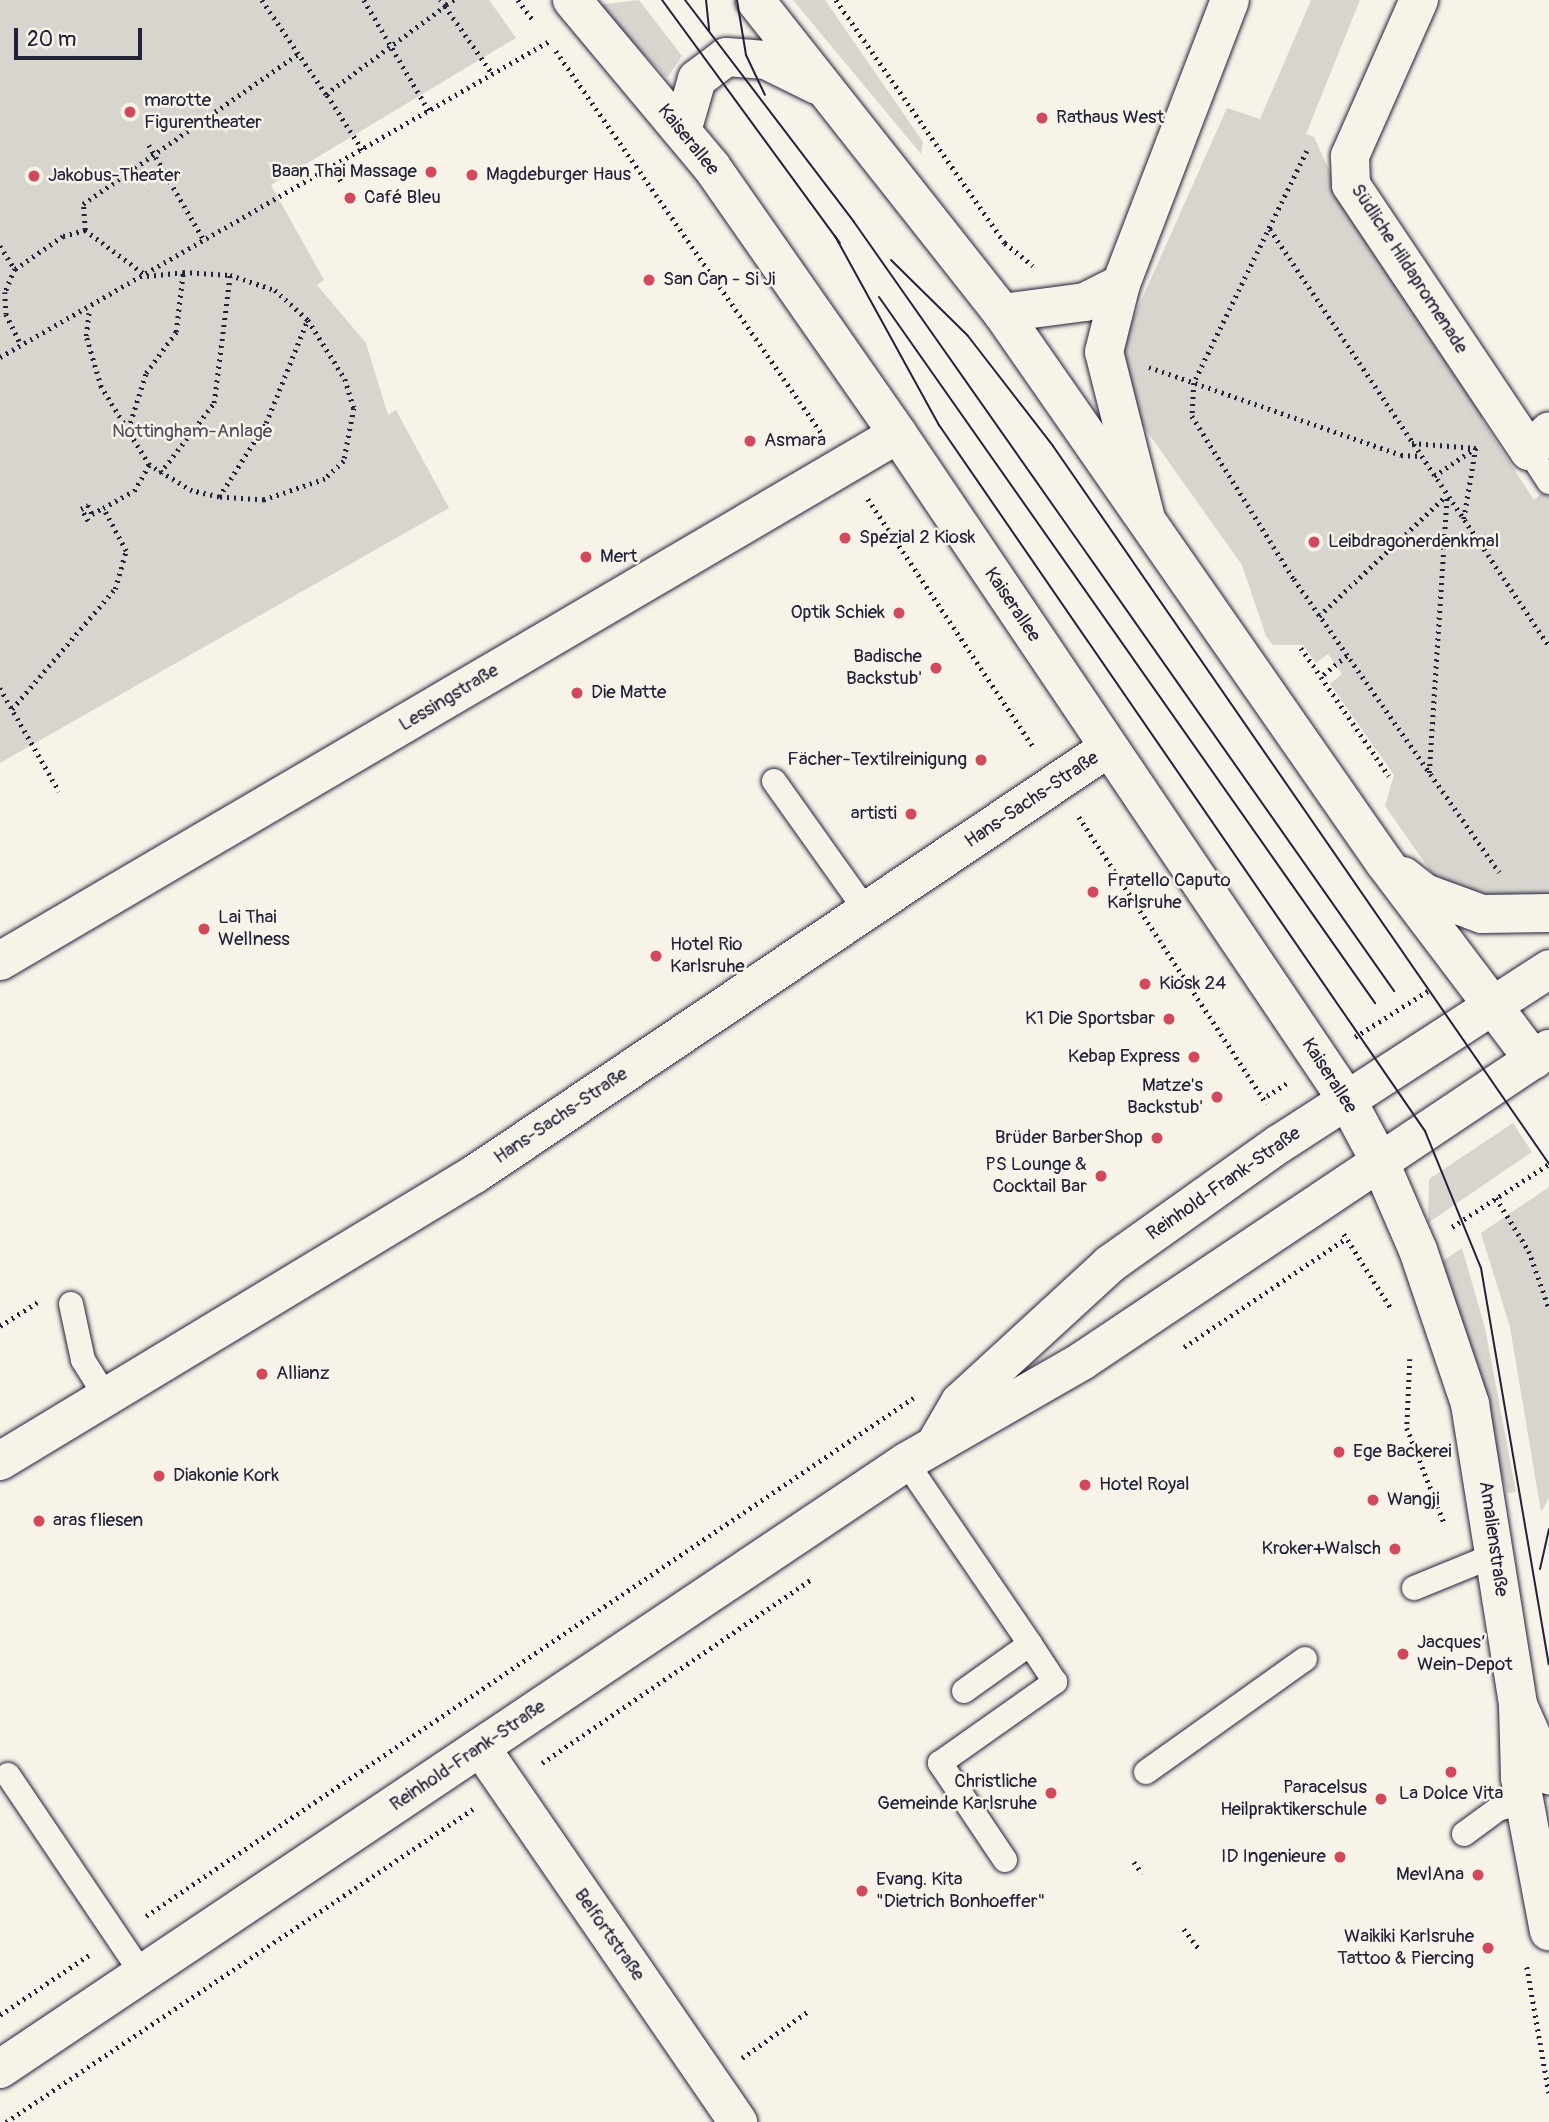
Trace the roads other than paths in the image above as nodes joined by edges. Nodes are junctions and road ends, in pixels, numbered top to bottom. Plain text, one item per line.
1 (755, 0) edge
2 (1230, 0) edge
3 (1419, 0) edge
4 (578, 9) edge
5 (825, 89) junction
6 (682, 131) junction
7 (1121, 284) junction
8 (1002, 313) junction
9 (898, 434) junction
10 (1530, 436) edge
11 (1549, 482) edge
12 (1146, 519) junction
13 (1108, 748) junction
14 (774, 781) dead end
15 (1384, 862) junction
16 (867, 912) junction
17 (1549, 913) edge
18 (0, 961) edge
19 (1549, 969) edge
20 (1490, 1007) junction
21 (1544, 1063) edge
22 (1347, 1100) junction
23 (1379, 1160) junction
24 (71, 1304) dead end
25 (106, 1397) junction
26 (921, 1452) junction
27 (0, 1461) edge
28 (1495, 1555) junction
29 (1414, 1588) dead end
30 (1030, 1644) junction
31 (1305, 1659) dead end
32 (964, 1691) dead end
33 (481, 1748) junction
34 (1146, 1772) dead end
35 (8, 1775) dead end
36 (1537, 1789) edge
37 (1464, 1834) dead end
38 (1005, 1860) dead end
39 (1549, 1931) edge
40 (141, 1972) junction
41 (0, 2069) edge
42 (738, 2122) edge

1 - 5 main road
2 - 7 main road
3 - 10 main road, Südliche Hildapromenade
4 - 6 main road, Kaiserallee
5 - 6 main road
5 - 8 main road
6 - 9 main road, Kaiserallee
7 - 8 main road
7 - 12 main road
8 - 12 main road
9 - 13 main road, Kaiserallee
9 - 18 main road, Lessingstraße
10 - 11 lane
12 - 15 main road
13 - 16 main road, Hans-Sachs-Straße
13 - 22 main road, Kaiserallee
14 - 16 lane
15 - 17 main road
15 - 20 main road
16 - 25 main road, Hans-Sachs-Straße
19 - 20 main road, Reinhold-Frank-Straße
20 - 21 main road
20 - 22 main road, Reinhold-Frank-Straße
21 - 23 main road, Reinhold-Frank-Straße
22 - 23 main road, Kaiserallee
22 - 26 main road, Reinhold-Frank-Straße
23 - 26 main road, Reinhold-Frank-Straße
23 - 28 main road, Amalienstraße
24 - 25 lane
25 - 27 main road, Hans-Sachs-Straße
26 - 30 lane
26 - 33 main road, Reinhold-Frank-Straße
28 - 29 lane
28 - 36 main road, Amalienstraße
30 - 32 lane
30 - 38 lane
31 - 34 lane
33 - 40 main road, Reinhold-Frank-Straße
33 - 42 main road, Belfortstraße
35 - 40 lane
36 - 37 lane
36 - 39 main road, Amalienstraße
40 - 41 main road, Reinhold-Frank-Straße

